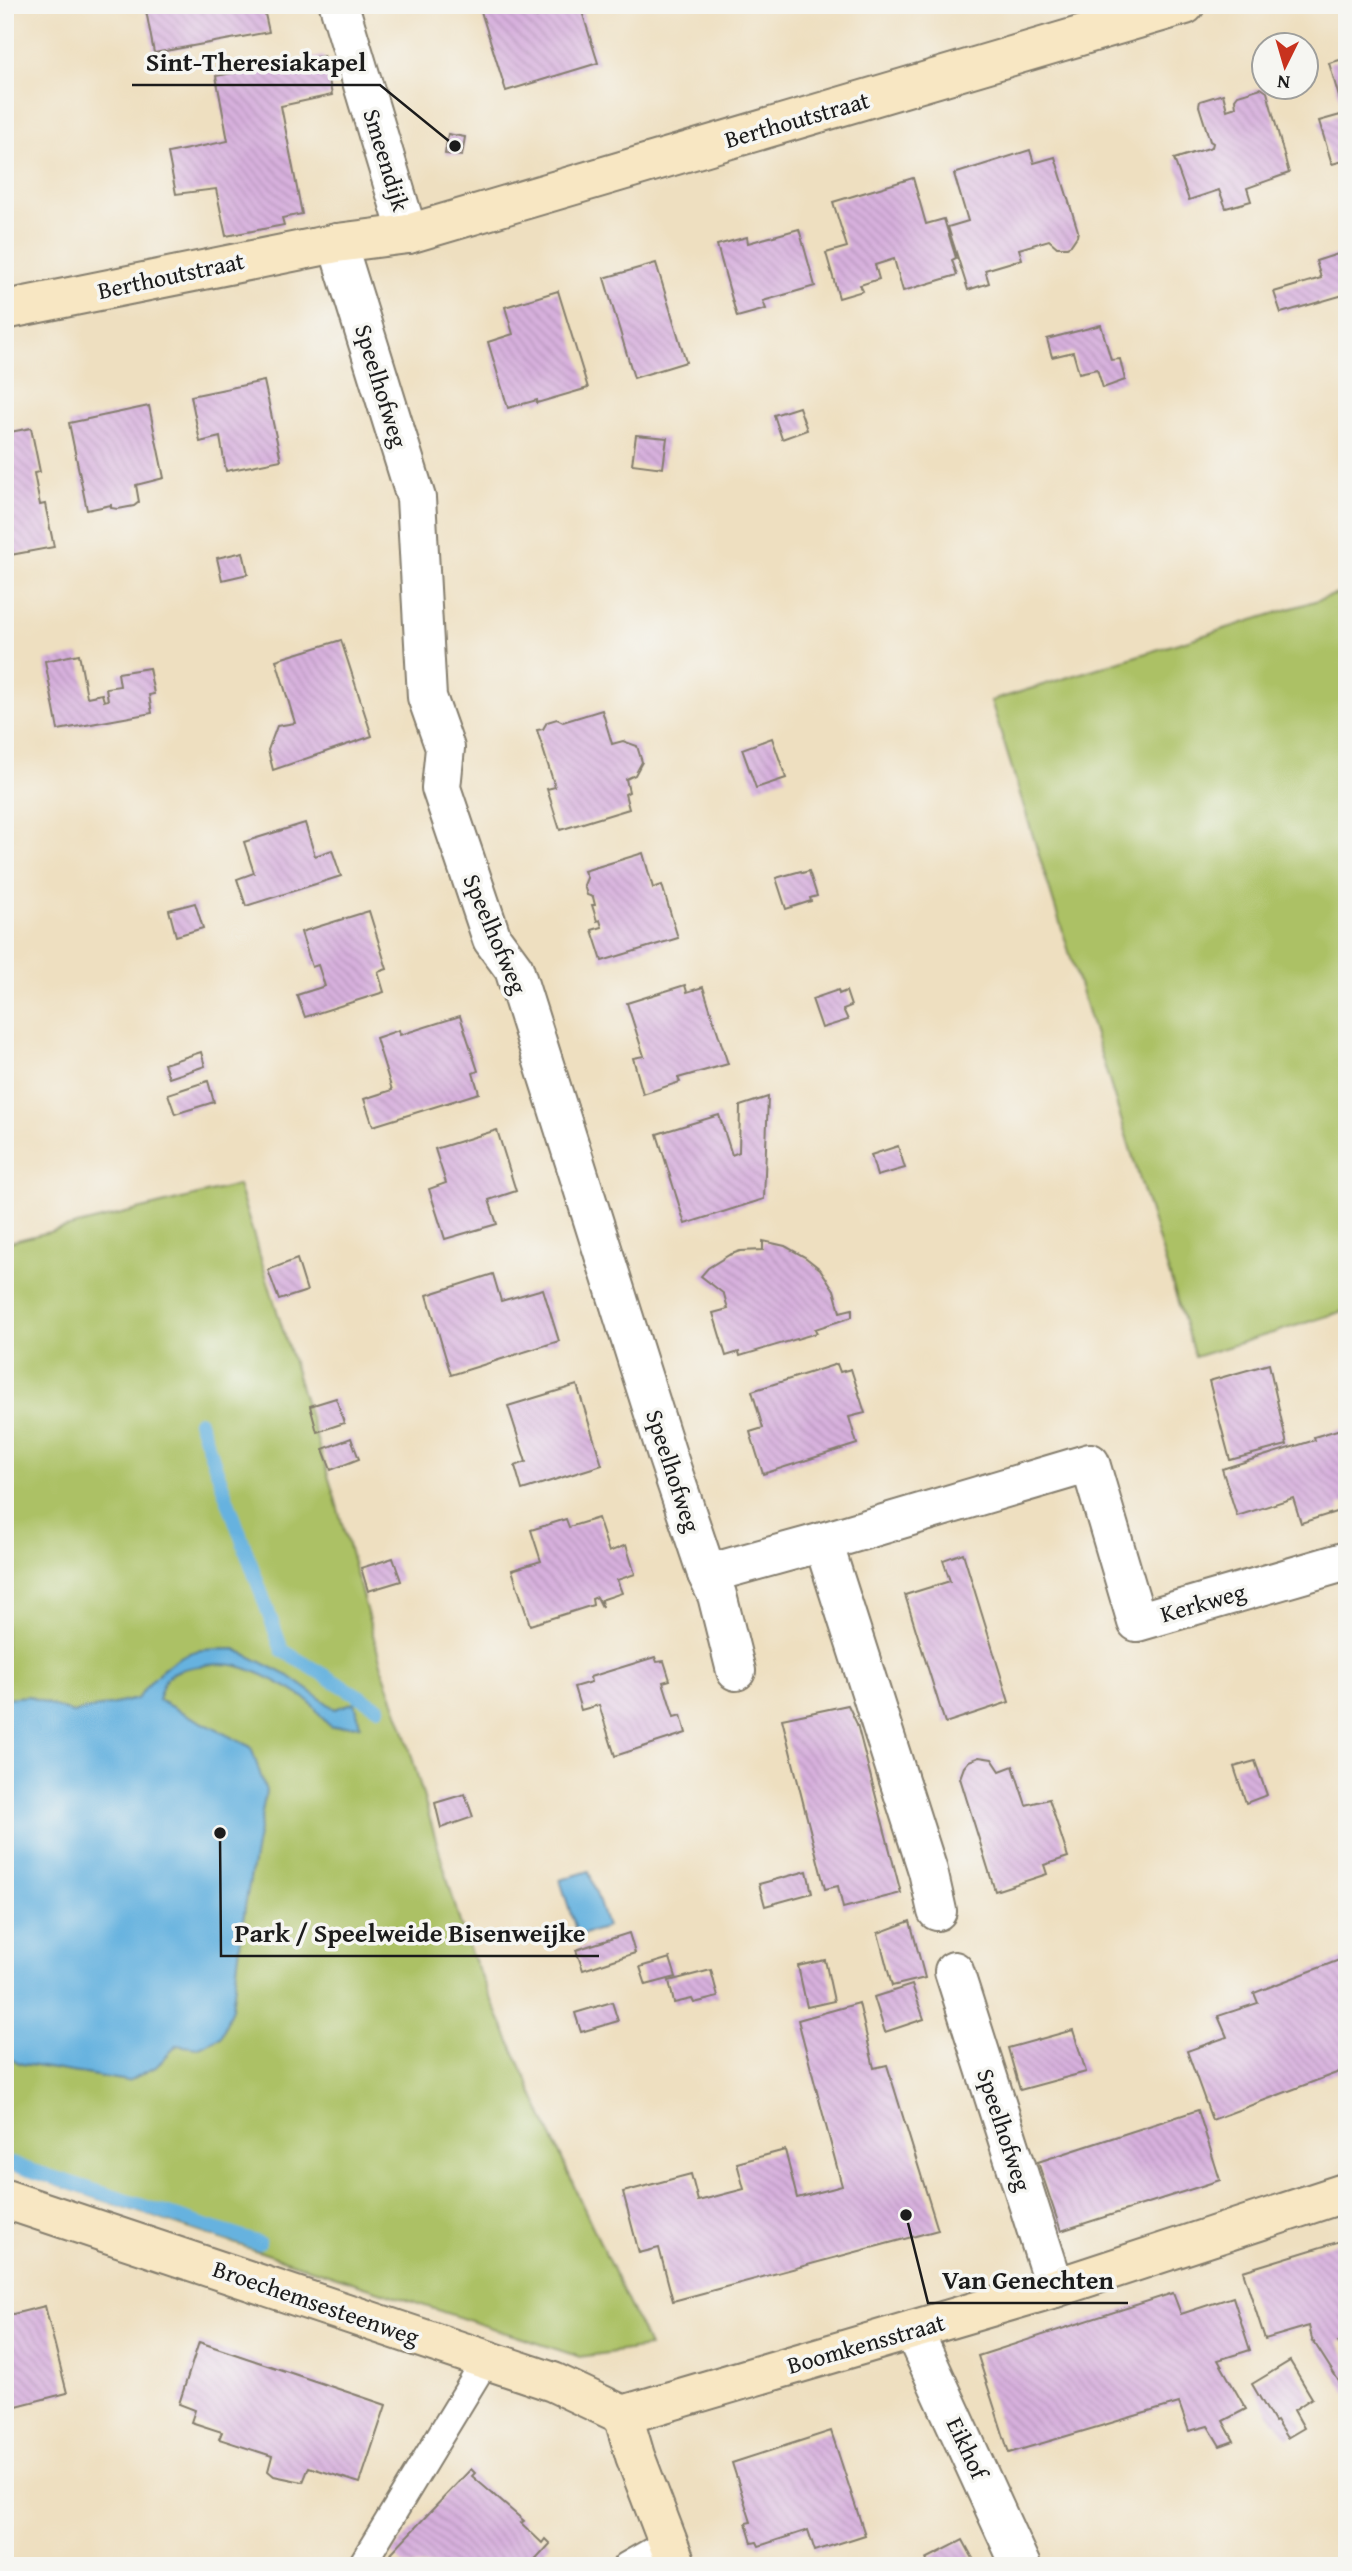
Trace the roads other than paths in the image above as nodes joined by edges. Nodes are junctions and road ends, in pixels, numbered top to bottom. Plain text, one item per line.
1 (339, 5) edge
2 (1185, 5) edge
3 (408, 234) junction
4 (337, 243) junction
5 (5, 310) edge
6 (823, 1542) junction
7 (1347, 1561) edge
8 (707, 1574) junction
9 (736, 1671) dead end
10 (937, 1911) dead end
11 (954, 1971) dead end
12 (1347, 2192) edge
13 (5, 2199) edge
14 (1055, 2288) junction
15 (913, 2330) junction
16 (486, 2360) junction
17 (623, 2415) junction
18 (672, 2554) edge
19 (360, 2566) edge
20 (626, 2566) edge
21 (1021, 2566) edge

1 - 3 street, Smeendijk
2 - 3 street, Berthoutstraat
3 - 4 street, Berthoutstraat
4 - 5 street, Berthoutstraat
4 - 8 street, Speelhofweg
6 - 7 street, Kerkweg
6 - 8 street
6 - 10 street
8 - 9 street, Speelhofweg
11 - 14 street, Speelhofweg
12 - 14 street, Boomkensstraat
13 - 16 street, Broechemsesteenweg
14 - 15 street, Boomkensstraat
15 - 17 street, Boomkensstraat
15 - 21 street, Eikhof
16 - 17 street, Broechemsesteenweg
16 - 19 lane
17 - 18 street
18 - 20 lane

